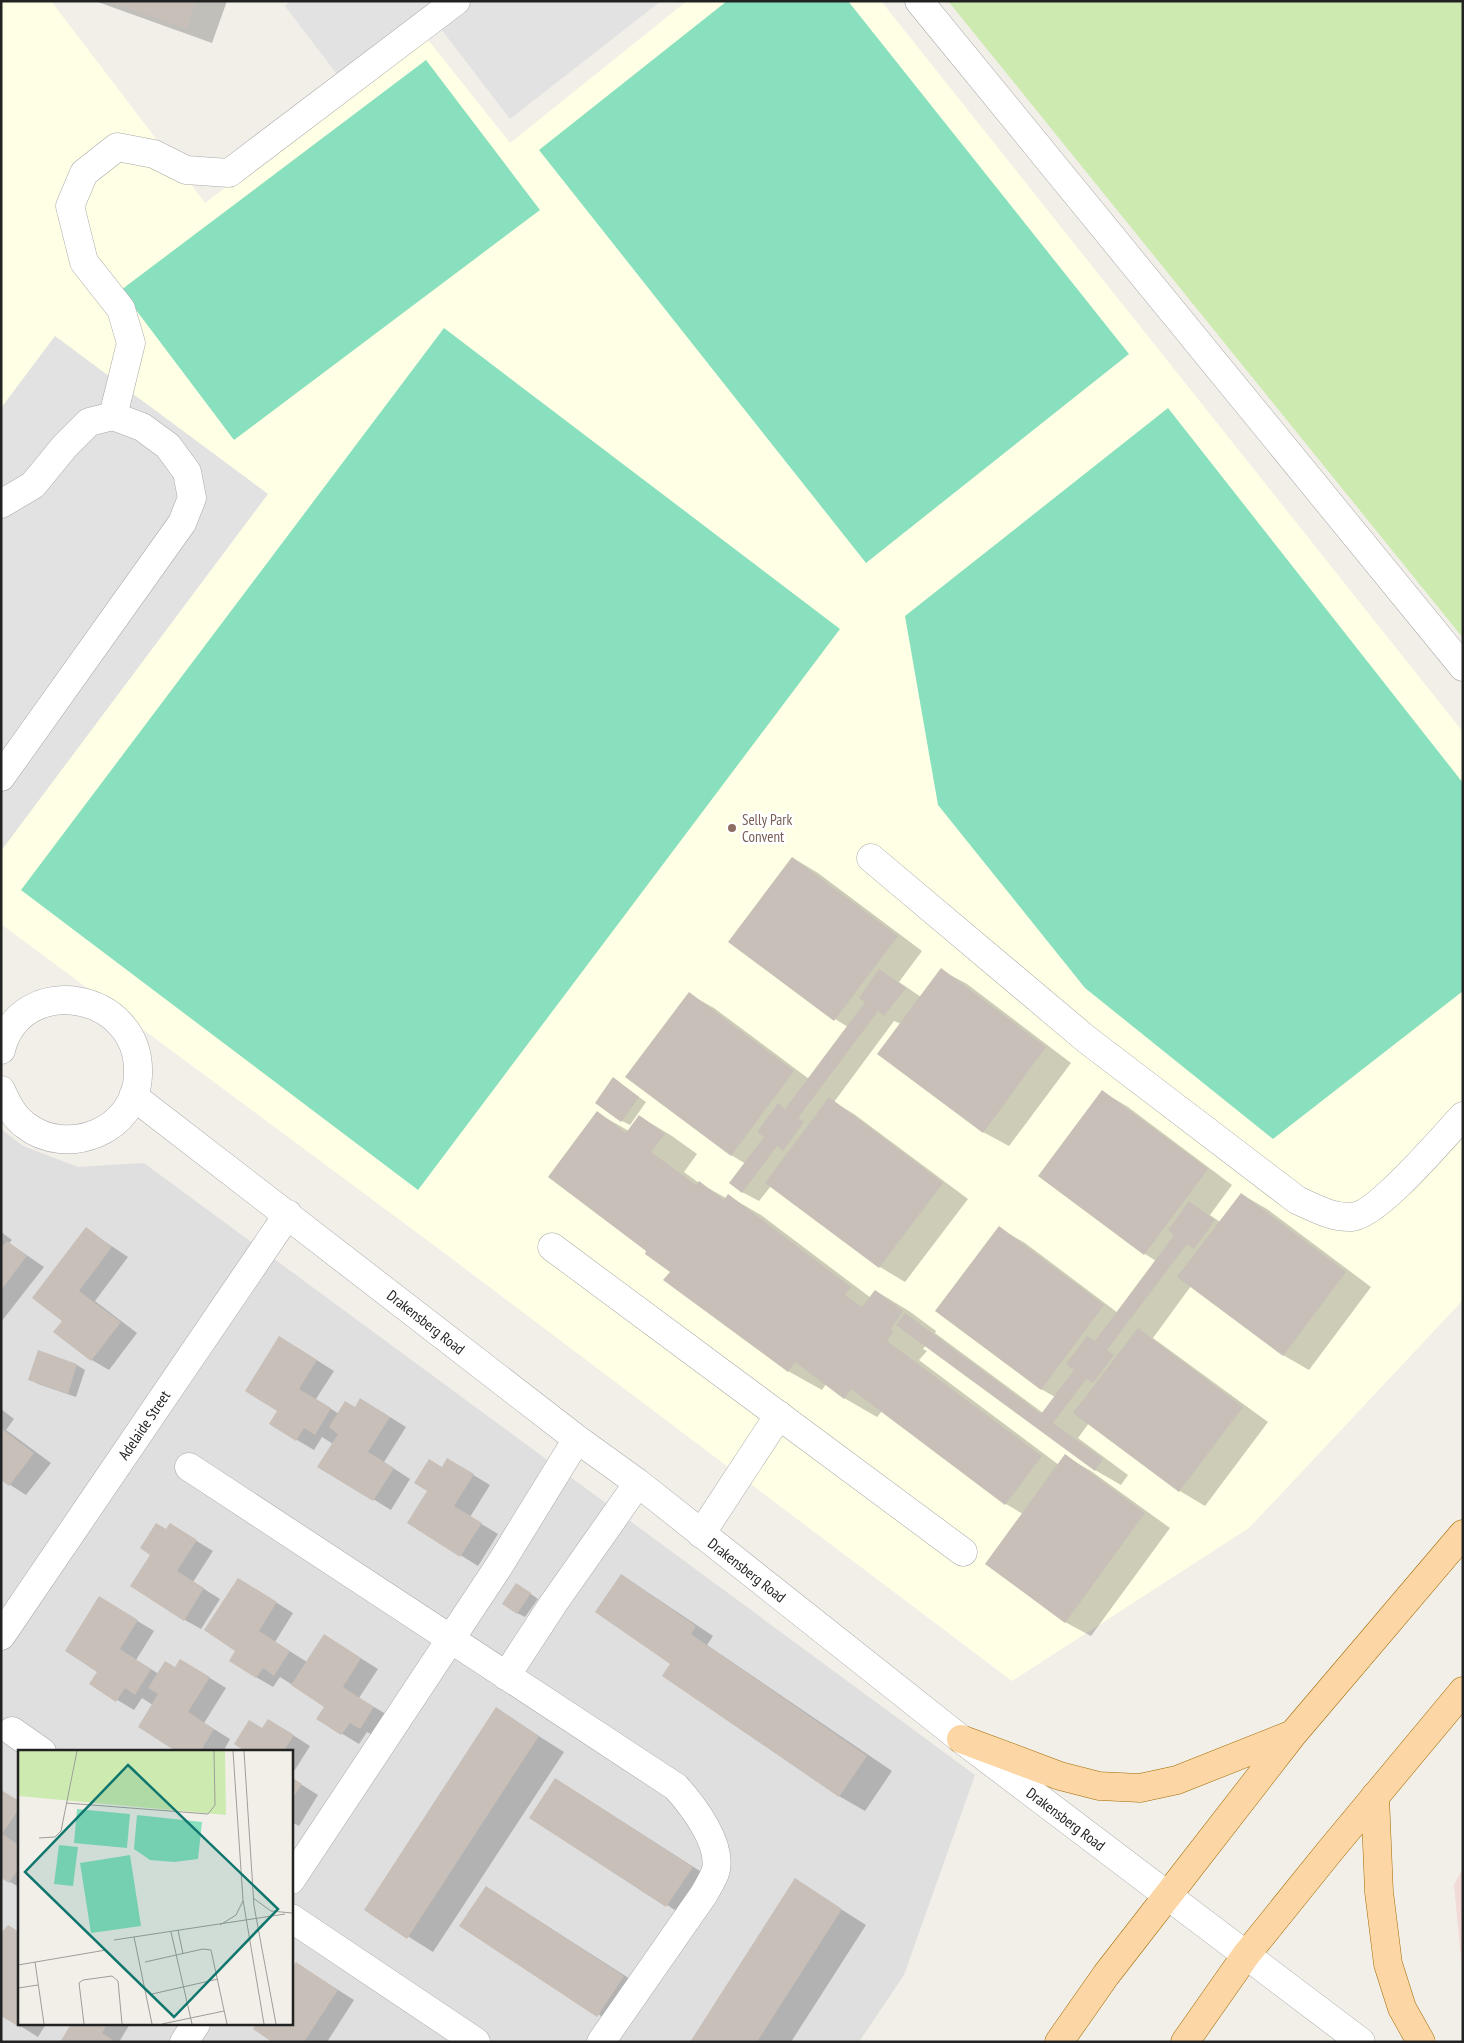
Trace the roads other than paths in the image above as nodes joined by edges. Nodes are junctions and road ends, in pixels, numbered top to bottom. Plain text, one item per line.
1 (456, 1) edge
2 (919, 1) edge
3 (113, 416) junction
4 (1, 504) edge
5 (1463, 667) edge
6 (1, 777) edge
7 (871, 858) dead end
8 (9, 1014) edge
9 (1, 1050) edge
10 (133, 1096) junction
11 (4, 1100) edge
12 (1463, 1116) edge
13 (288, 1214) junction
14 (552, 1247) dead end
15 (779, 1415) junction
16 (577, 1439) junction
17 (188, 1467) dead end
18 (638, 1483) junction
19 (701, 1534) junction
20 (1463, 1534) edge
21 (964, 1552) dead end
22 (1, 1636) edge
23 (450, 1640) junction
24 (506, 1676) junction
25 (1463, 1691) edge
26 (12, 1732) dead end
27 (1293, 1734) junction
28 (961, 1739) junction
29 (39, 1750) edge
30 (1375, 1796) junction
31 (292, 1878) edge
32 (1168, 1897) junction
33 (292, 1919) edge
34 (1246, 1955) junction
35 (195, 2026) edge
36 (184, 2042) edge
37 (476, 2042) edge
38 (601, 2042) edge
39 (1059, 2042) edge
40 (1185, 2042) edge
41 (1362, 2042) edge
42 (1420, 2042) edge

1 - 3 street
2 - 5 street
3 - 4 street
3 - 6 street
7 - 12 street
8 - 9 street
8 - 10 street
10 - 11 street
10 - 13 street, Drakensberg Road
13 - 16 street, Drakensberg Road
13 - 22 street, Adelaide Street
14 - 15 street
15 - 19 street
15 - 21 street
16 - 18 street, Drakensberg Road
16 - 23 street
17 - 23 street
18 - 19 street, Drakensberg Road
18 - 24 street
19 - 28 street, Drakensberg Road
20 - 27 main road
23 - 24 street
23 - 31 street
24 - 38 street
25 - 30 main road
26 - 29 street
27 - 28 main road
27 - 32 main road
28 - 32 street, Drakensberg Road
30 - 34 main road
30 - 42 main road
32 - 34 street, Drakensberg Road
32 - 39 main road
33 - 37 street
34 - 40 main road
34 - 41 street, Drakensberg Road
35 - 36 street

